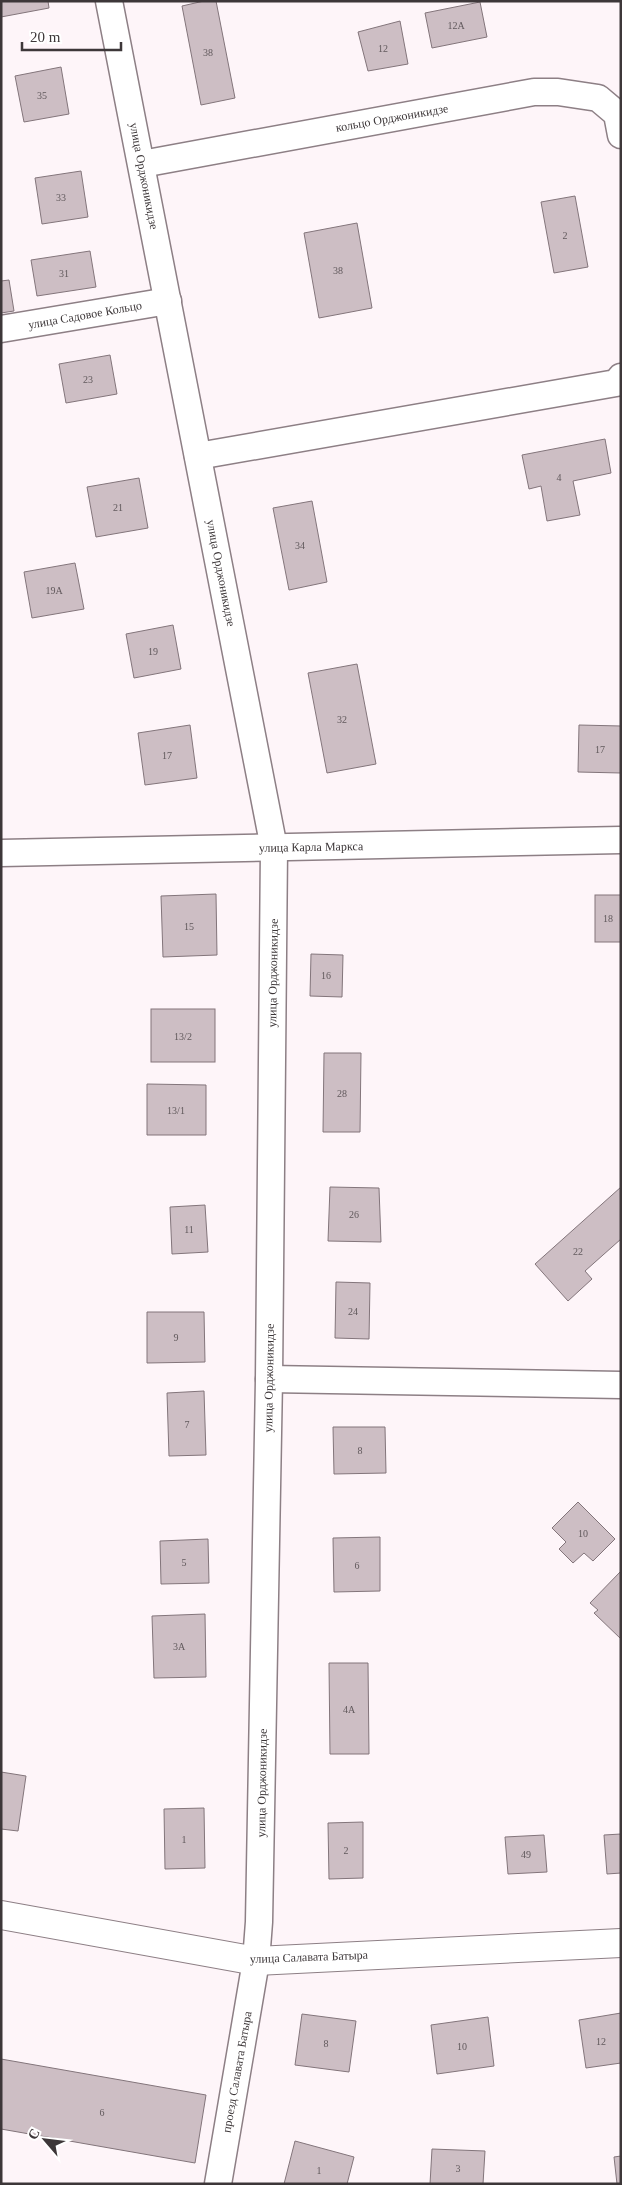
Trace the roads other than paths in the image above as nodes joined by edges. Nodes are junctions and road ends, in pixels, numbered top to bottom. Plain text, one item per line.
1 (109, 1) edge
2 (621, 135) edge
3 (142, 164) junction
4 (168, 301) junction
5 (1, 329) edge
6 (621, 376) edge
7 (198, 456) junction
8 (621, 840) edge
9 (274, 848) junction
10 (1, 853) edge
11 (269, 1379) junction
12 (621, 1385) edge
13 (1, 1915) edge
14 (621, 1943) edge
15 (256, 1961) junction
16 (218, 2184) edge

1 - 3 street, улица Орджоникидзе
2 - 3 street, кольцо Орджоникидзе
3 - 4 street, улица Орджоникидзе
4 - 5 street, улица Садовое Кольцо
4 - 7 street, улица Орджоникидзе
6 - 7 street
7 - 9 street, улица Орджоникидзе
8 - 9 street, улица Карла Маркса
9 - 10 street, улица Карла Маркса
9 - 11 street, улица Орджоникидзе
11 - 12 street
11 - 15 street, улица Орджоникидзе
13 - 15 street, улица Салавата Батыра
14 - 15 street, улица Салавата Батыра
15 - 16 street, проезд Салавата Батыра

